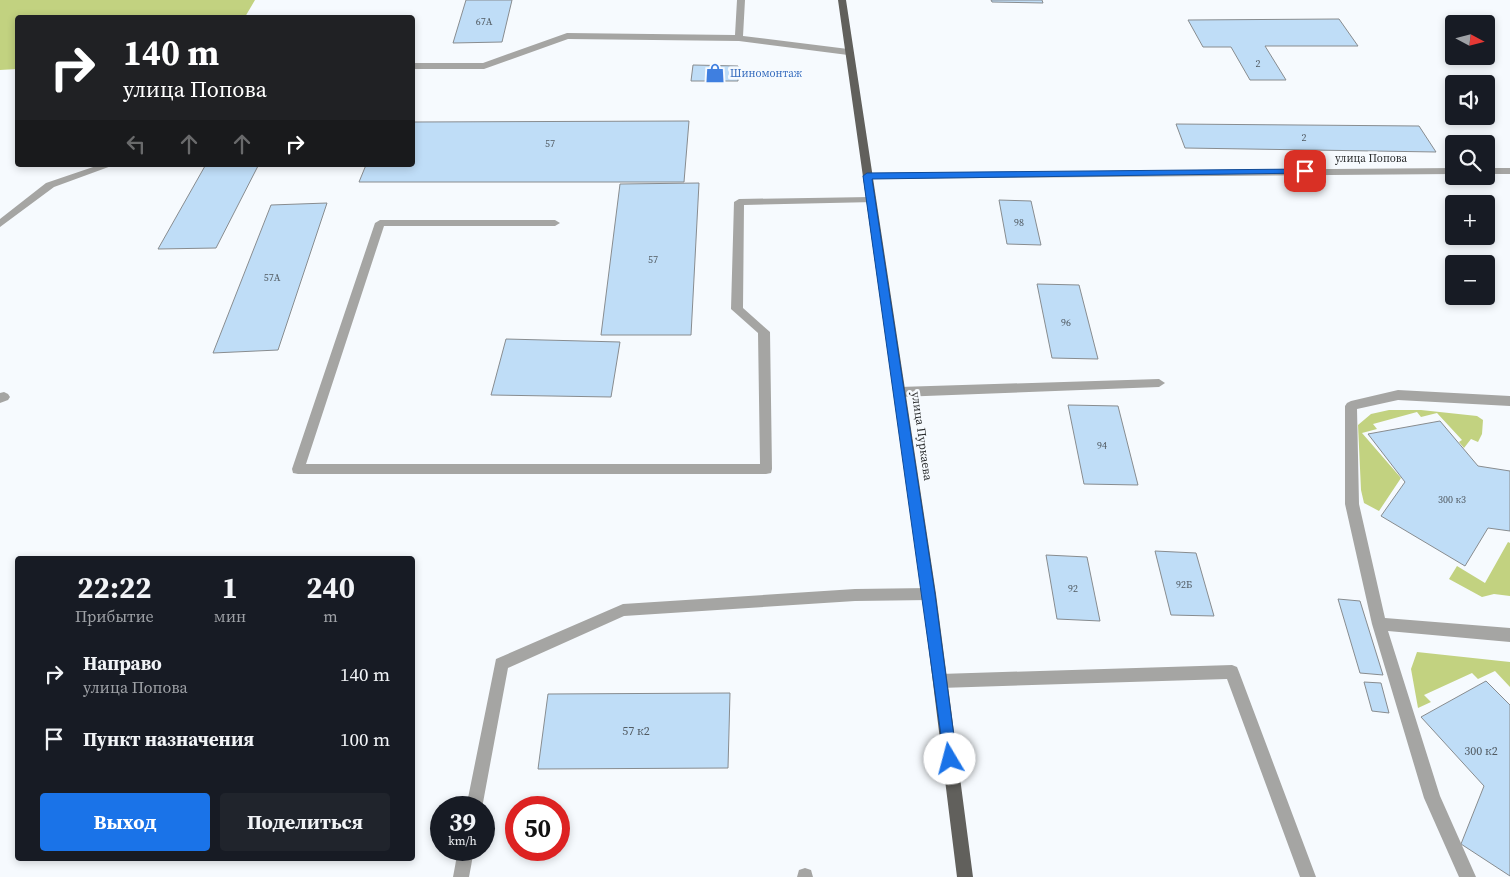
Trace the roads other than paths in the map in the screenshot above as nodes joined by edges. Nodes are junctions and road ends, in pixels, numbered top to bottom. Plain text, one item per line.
1 (741, 0) edge
2 (842, 0) edge
3 (739, 38) junction
4 (848, 52) junction
5 (415, 66) edge
6 (103, 167) edge
7 (1445, 171) edge
8 (1495, 171) edge
9 (1510, 171) edge
10 (867, 176) junction
11 (871, 200) junction
12 (555, 223) dead end
13 (0, 224) edge
14 (1159, 383) dead end
15 (899, 392) junction
16 (1510, 401) edge
17 (929, 594) junction
18 (1379, 624) junction
19 (1510, 635) edge
20 (940, 681) junction
21 (476, 796) edge
22 (464, 861) edge
23 (461, 877) edge
24 (965, 877) edge
25 (1308, 877) edge
26 (1468, 877) edge

1 - 3 street
2 - 4 main road, улица Пуркаева
3 - 4 street
3 - 5 street
4 - 10 main road, улица Пуркаева
6 - 13 street
7 - 10 street, улица Попова
8 - 9 street
10 - 11 main road, улица Пуркаева
11 - 12 street
11 - 15 main road, улица Пуркаева
14 - 15 street
15 - 17 main road, улица Пуркаева
16 - 18 street
17 - 20 main road, улица Пуркаева
17 - 21 street
18 - 19 street
18 - 26 street
20 - 24 main road, улица Пуркаева
20 - 25 street
22 - 23 street

